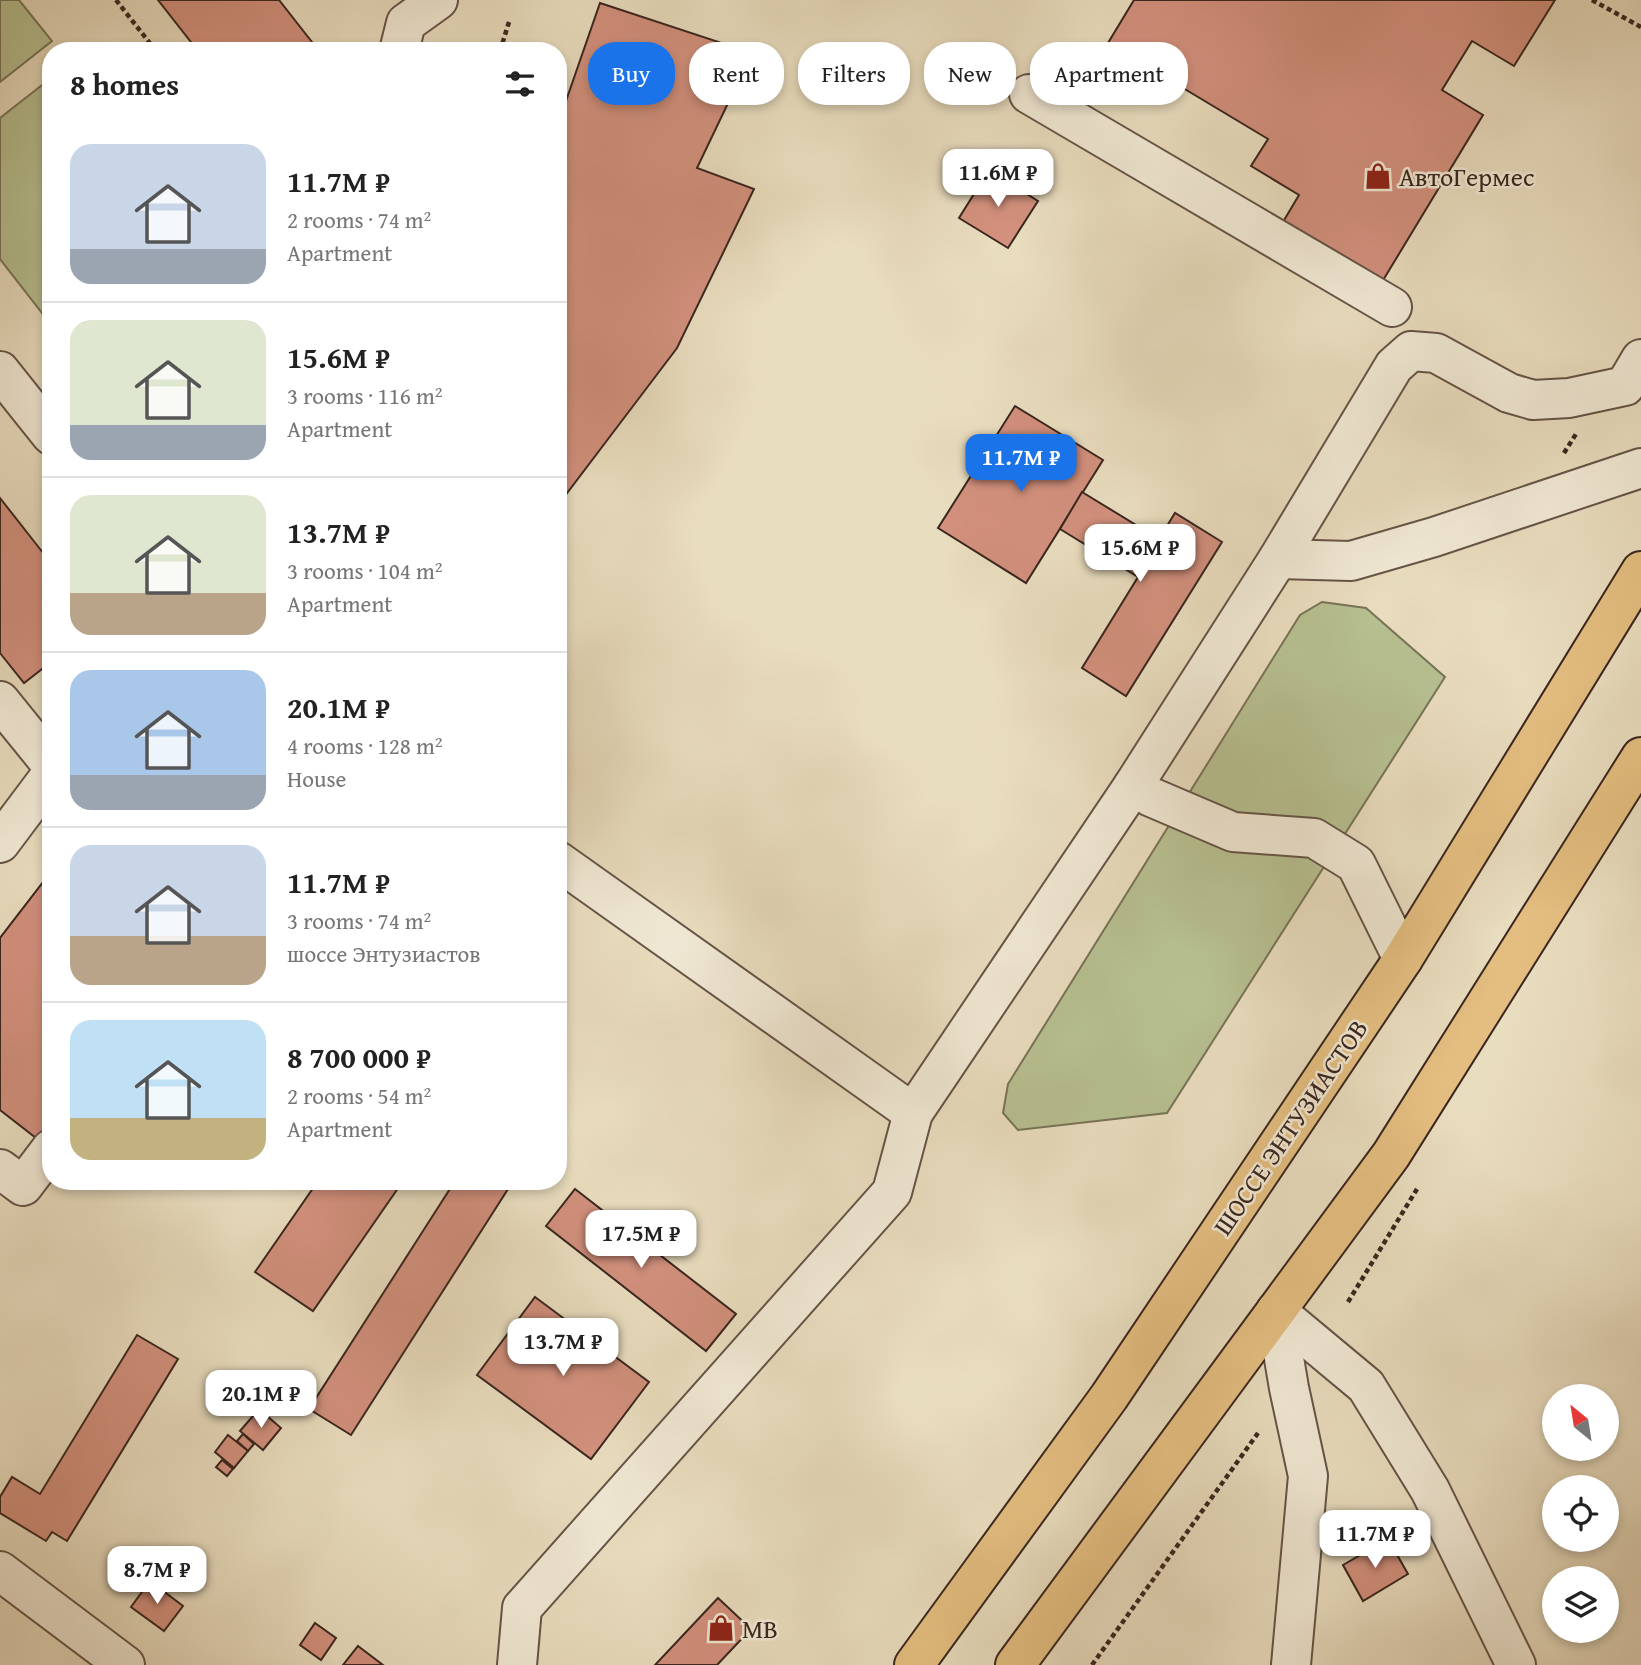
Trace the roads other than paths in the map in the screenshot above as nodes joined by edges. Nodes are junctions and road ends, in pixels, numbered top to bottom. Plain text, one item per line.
1 (438, 0) edge
2 (397, 25) edge
3 (1029, 94) dead end
4 (1392, 307) dead end
5 (1641, 359) edge
6 (0, 371) edge
7 (42, 424) edge
8 (1641, 468) edge
9 (1278, 559) junction
10 (1641, 571) edge
11 (0, 701) edge
12 (42, 753) edge
13 (1641, 757) edge
14 (1133, 786) junction
15 (42, 787) edge
16 (0, 843) edge
17 (567, 867) edge
18 (1403, 959) junction
19 (913, 1113) junction
20 (42, 1161) edge
21 (0, 1169) edge
22 (1276, 1311) junction
23 (0, 1571) edge
24 (125, 1665) edge
25 (517, 1665) edge
26 (914, 1665) edge
27 (1015, 1665) edge
28 (1291, 1665) edge
29 (1516, 1665) edge

1 - 2 street
3 - 4 street
5 - 9 street
6 - 7 street
8 - 9 street
9 - 14 street
10 - 18 highway, ШОССЕ ЭНТУЗИАСТОВ
11 - 12 street
13 - 22 highway
14 - 18 street
14 - 19 street
15 - 16 street
17 - 19 street
18 - 26 highway, ШОССЕ ЭНТУЗИАСТОВ
19 - 25 street
20 - 21 street
22 - 27 highway
22 - 28 street
22 - 29 street
23 - 24 street

